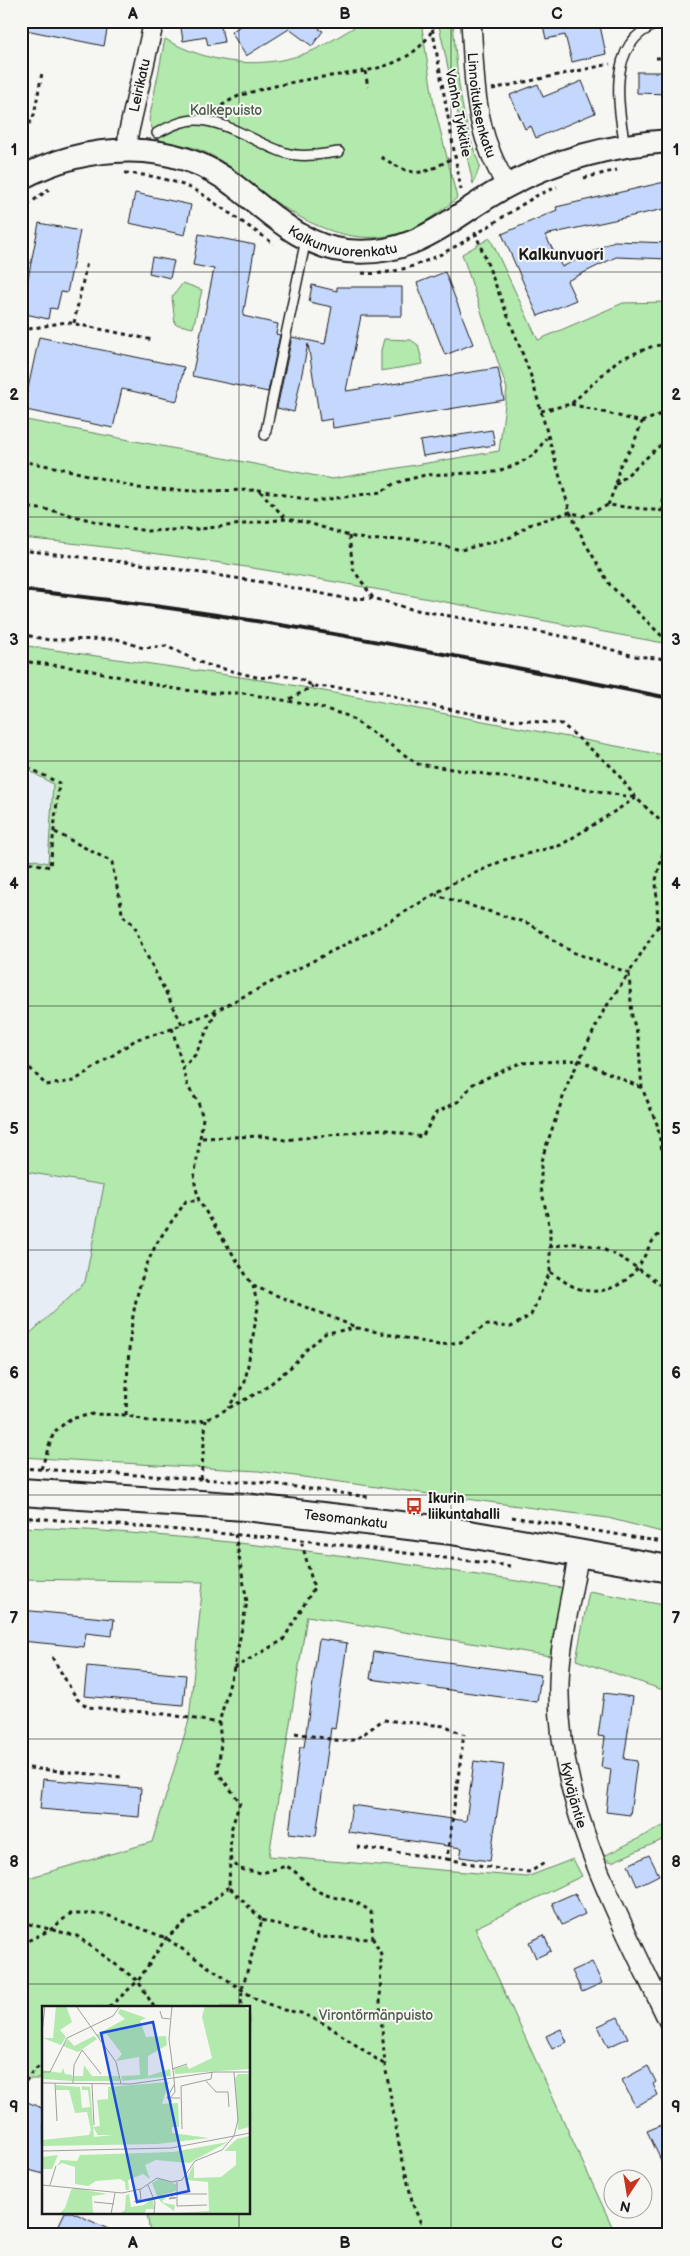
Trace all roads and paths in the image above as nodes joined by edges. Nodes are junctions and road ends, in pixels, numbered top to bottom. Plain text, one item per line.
1 (154, 21) edge
2 (431, 21) edge
3 (436, 21) edge
4 (471, 21) edge
5 (667, 21) edge
6 (432, 33) junction
7 (656, 58) dead end
8 (669, 58) edge
9 (623, 61) junction
10 (365, 72) junction
11 (42, 73) dead end
12 (368, 87) dead end
13 (476, 93) junction
14 (197, 120) junction
15 (157, 133) dead end
16 (21, 138) edge
17 (669, 141) edge
18 (625, 146) junction
19 (128, 150) junction
20 (339, 152) dead end
21 (456, 156) junction
22 (381, 157) dead end
23 (622, 169) dead end
24 (123, 172) dead end
25 (21, 178) edge
26 (579, 180) dead end
27 (562, 185) dead end
28 (55, 186) dead end
29 (506, 186) junction
30 (466, 209) junction
31 (21, 210) edge
32 (476, 234) junction
33 (304, 248) junction
34 (87, 262) dead end
35 (354, 272) dead end
36 (74, 324) junction
37 (21, 327) edge
38 (153, 340) dead end
39 (669, 344) edge
40 (571, 404) junction
41 (541, 411) junction
42 (669, 411) edge
43 (642, 422) junction
44 (669, 434) edge
45 (265, 435) dead end
46 (547, 437) junction
47 (665, 440) junction
48 (21, 461) edge
49 (616, 485) junction
50 (259, 490) junction
51 (608, 505) junction
52 (21, 507) edge
53 (663, 511) junction
54 (570, 512) junction
55 (669, 516) edge
56 (287, 519) junction
57 (350, 536) junction
58 (21, 550) edge
59 (373, 598) junction
60 (21, 634) edge
61 (669, 643) edge
62 (669, 659) edge
63 (21, 661) edge
64 (313, 686) junction
65 (289, 700) junction
66 (21, 764) edge
67 (636, 798) junction
68 (669, 830) edge
69 (55, 832) junction
70 (21, 865) edge
71 (436, 895) junction
72 (658, 926) junction
73 (669, 944) edge
74 (629, 973) junction
75 (217, 1010) junction
76 (182, 1024) junction
77 (172, 1028) junction
78 (21, 1055) edge
79 (579, 1060) junction
80 (182, 1069) junction
81 (642, 1088) junction
82 (202, 1138) junction
83 (669, 1155) edge
84 (199, 1201) junction
85 (669, 1228) edge
86 (21, 1230) edge
87 (549, 1247) junction
88 (21, 1255) edge
89 (637, 1268) junction
90 (550, 1272) junction
91 (253, 1286) junction
92 (669, 1291) edge
93 (358, 1328) junction
94 (228, 1408) junction
95 (126, 1415) junction
96 (206, 1420) junction
97 (41, 1469) dead end
98 (202, 1479) dead end
99 (21, 1492) edge
100 (21, 1517) edge
101 (565, 1525) dead end
102 (235, 1534) junction
103 (301, 1540) junction
104 (669, 1543) edge
105 (579, 1552) junction
106 (512, 1566) dead end
107 (669, 1569) edge
108 (52, 1657) dead end
109 (234, 1668) junction
110 (219, 1723) junction
111 (295, 1733) dead end
112 (29, 1768) dead end
113 (121, 1777) dead end
114 (357, 1847) dead end
115 (230, 1858) junction
116 (447, 1859) junction
117 (546, 1862) dead end
118 (229, 1887) junction
119 (262, 1920) junction
120 (21, 1922) edge
121 (50, 1930) junction
122 (166, 1938) junction
123 (372, 1939) junction
124 (21, 1944) edge
125 (138, 1981) junction
126 (242, 1989) junction
127 (110, 2006) edge
128 (153, 2006) edge
129 (242, 2006) edge
130 (669, 2022) edge
131 (42, 2065) edge
132 (385, 2065) junction
133 (21, 2088) edge
134 (426, 2235) edge

1 - 19 street, Leirikatu
2 - 6 path, Vanha Tykkitie
3 - 6 path
4 - 13 street, Linnoituksenkatu
5 - 9 lane
6 - 10 path
6 - 21 path, Vanha Tykkitie
7 - 8 path
9 - 13 path
9 - 18 lane
10 - 12 path
10 - 14 path
11 - 16 path
13 - 29 street, Linnoituksenkatu
14 - 15 lane
14 - 20 lane
17 - 18 street, Kalkunvuorenkatu
18 - 29 street, Kalkunvuorenkatu
19 - 25 street, Kalkunvuorenkatu
19 - 33 street, Kalkunvuorenkatu
21 - 22 path
21 - 30 path, Vanha Tykkitie
23 - 26 path
24 - 33 path
27 - 32 path
28 - 31 path
29 - 30 street, Kalkunvuorenkatu
30 - 33 street, Kalkunvuorenkatu
32 - 35 path
32 - 41 path
33 - 45 lane
34 - 36 path
36 - 37 path
36 - 38 path
39 - 40 path
40 - 41 path
40 - 43 path
41 - 46 path
42 - 43 path
43 - 49 path
44 - 47 path
46 - 50 path
46 - 54 path
47 - 49 path
47 - 53 path
48 - 50 path
49 - 51 path
50 - 56 path
51 - 53 path
51 - 54 path
52 - 56 path
53 - 55 path
54 - 57 path
54 - 61 path
56 - 57 path
57 - 59 path
58 - 59 path
59 - 62 path
60 - 64 path
63 - 65 path
64 - 65 path
64 - 67 path
65 - 67 path
66 - 69 path
67 - 68 path
67 - 71 path
68 - 72 path
69 - 70 path
69 - 76 path
71 - 74 path
71 - 75 path
72 - 73 path
72 - 74 path
74 - 79 path
74 - 81 path
75 - 76 path
75 - 80 path
76 - 77 path
77 - 78 path
77 - 80 path
79 - 81 path
79 - 82 path
79 - 87 path
80 - 82 path
81 - 83 path
82 - 84 path
84 - 91 path
84 - 95 path
85 - 89 path
86 - 88 lane
87 - 89 path
87 - 90 path
89 - 90 path
89 - 92 path
90 - 93 path
91 - 93 path
91 - 94 path
93 - 94 path
94 - 96 path
95 - 96 path
95 - 97 path
96 - 98 path
99 - 105 main road, Tesomankatu
100 - 102 path
101 - 104 path
102 - 103 path
102 - 109 path
103 - 106 path
103 - 109 path
105 - 107 main road, Tesomankatu
105 - 130 street, Kylväjäntie
108 - 110 path
109 - 110 path
110 - 115 path
111 - 116 path
112 - 113 path
114 - 116 path
115 - 118 path
115 - 123 path
116 - 117 path
118 - 119 path
118 - 122 path
119 - 123 path
119 - 126 path
120 - 121 path
121 - 122 path
121 - 124 path
121 - 125 path
122 - 125 path
122 - 126 path
123 - 132 path
125 - 127 path
125 - 128 path
126 - 129 path
126 - 132 path
131 - 133 path
132 - 134 path

